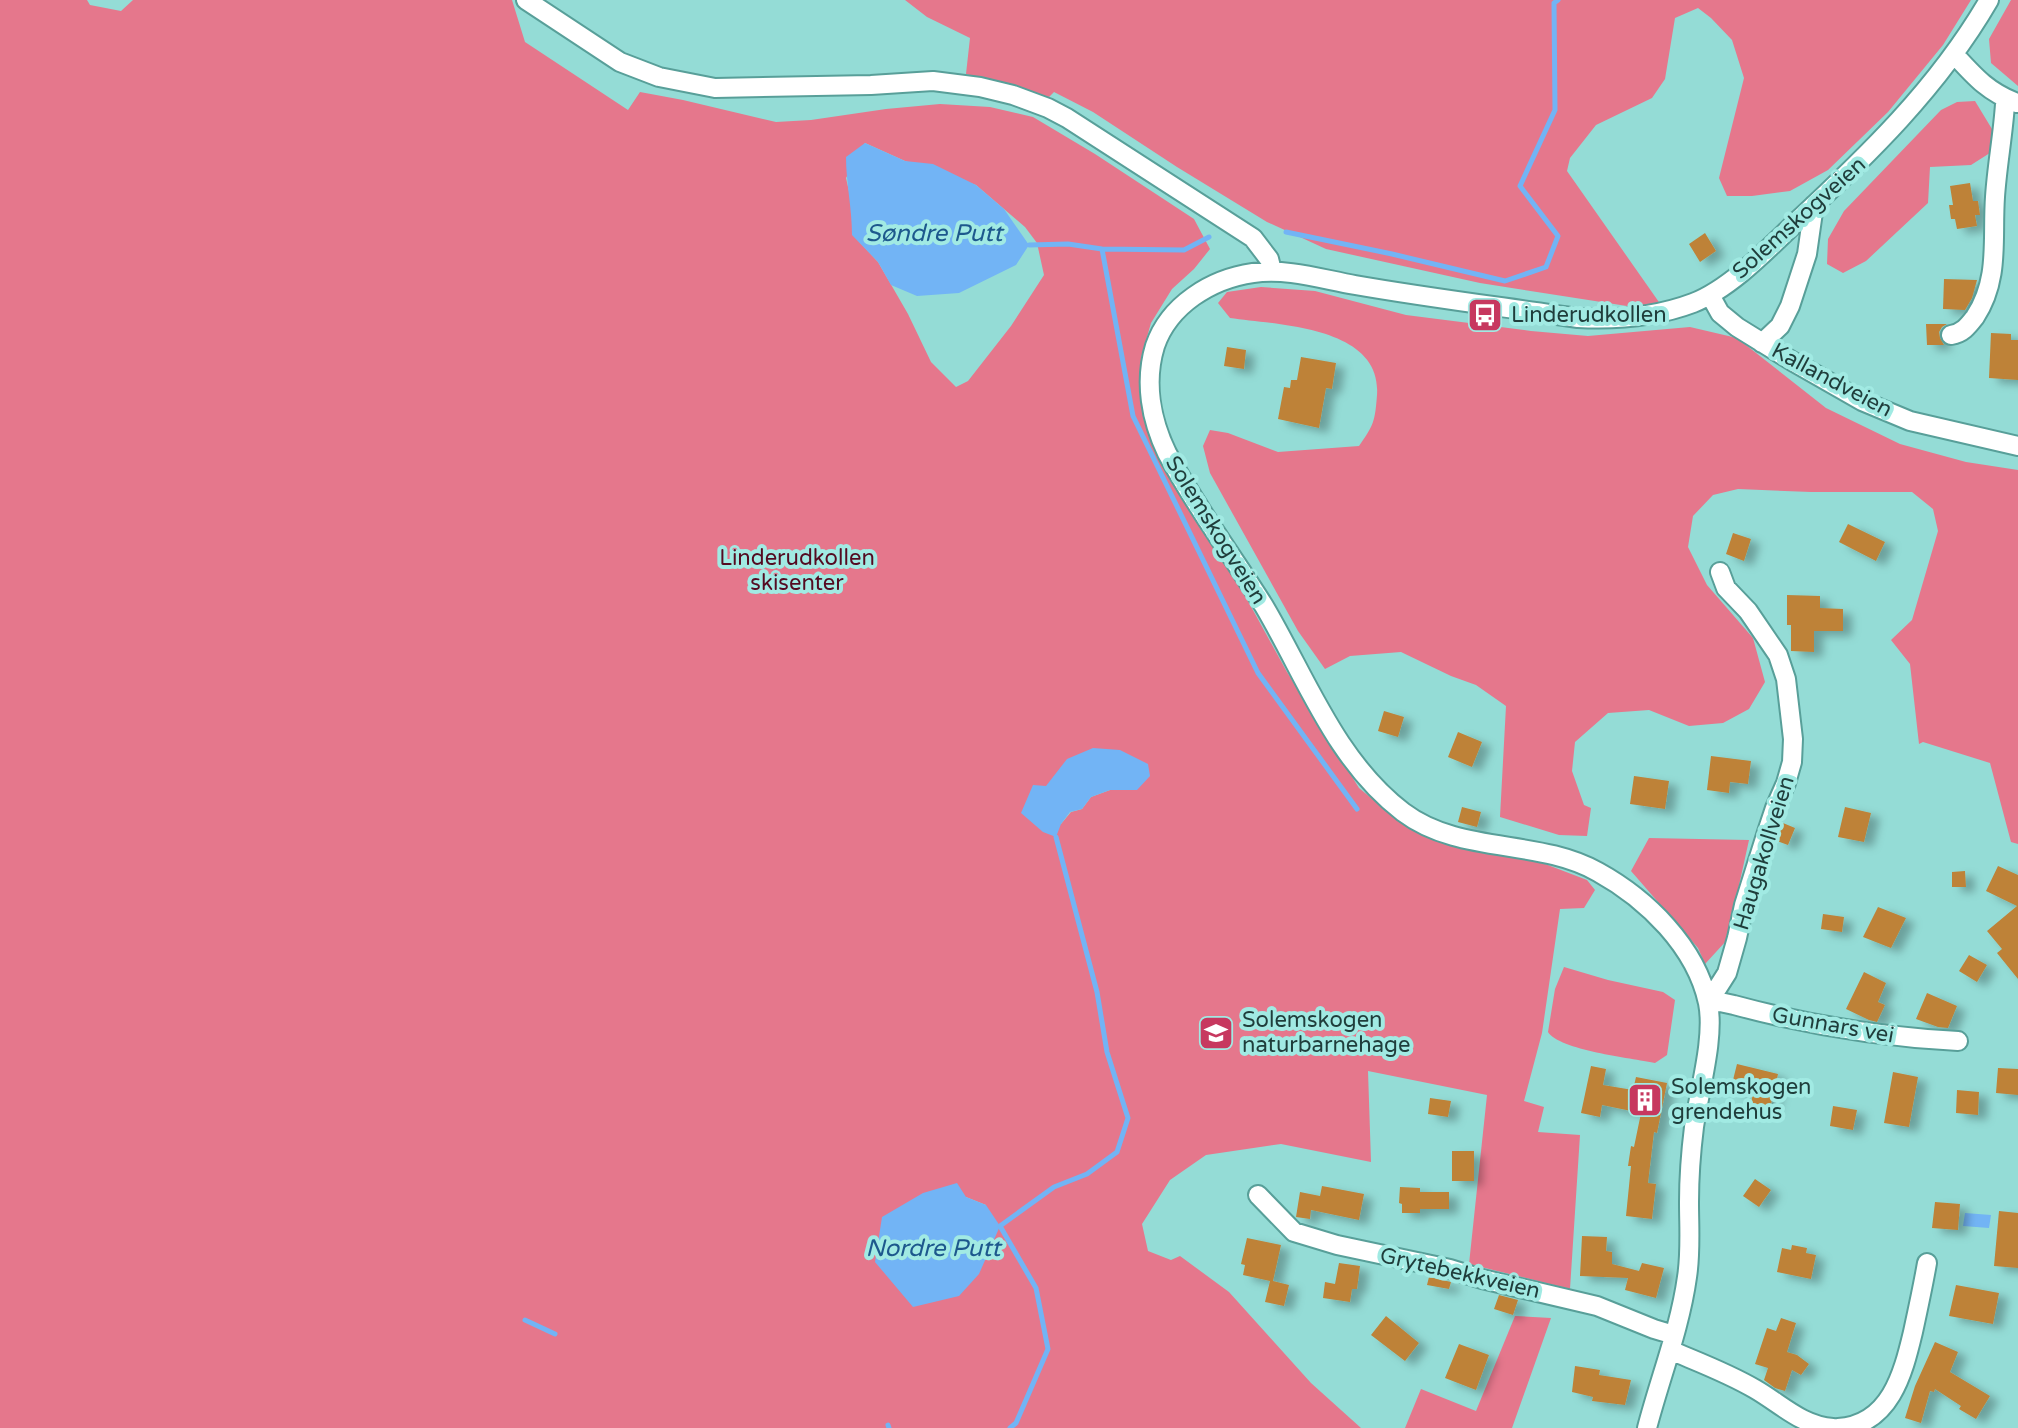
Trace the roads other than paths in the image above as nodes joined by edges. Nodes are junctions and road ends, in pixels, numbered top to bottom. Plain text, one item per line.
1 (526, 0) edge
2 (1989, 0) edge
3 (1954, 54) junction
4 (2012, 102) edge
5 (1814, 205) junction
6 (1272, 271) junction
7 (1710, 295) junction
8 (1951, 335) dead end
9 (1762, 343) junction
10 (2018, 446) edge
11 (1720, 572) dead end
12 (1708, 1003) junction
13 (1958, 1041) dead end
14 (1258, 1195) dead end
15 (1927, 1263) dead end
16 (1672, 1342) junction
17 (1647, 1428) edge
18 (1835, 1428) edge

1 - 6 street
2 - 3 street, Solemskogveien
3 - 4 street
3 - 5 street, Solemskogveien
4 - 8 street
5 - 7 street, Solemskogveien
5 - 9 street
6 - 7 street, Solemskogveien
6 - 12 street, Solemskogveien
7 - 9 street, Kallandveien
9 - 10 street, Kallandveien
11 - 12 street, Haugakollveien
12 - 13 street, Gunnars vei
12 - 16 street, Solemskogveien
14 - 16 street, Grytebekkveien
15 - 18 street, Grytebekkveien
16 - 17 street, Solemskogveien
16 - 18 street, Grytebekkveien

